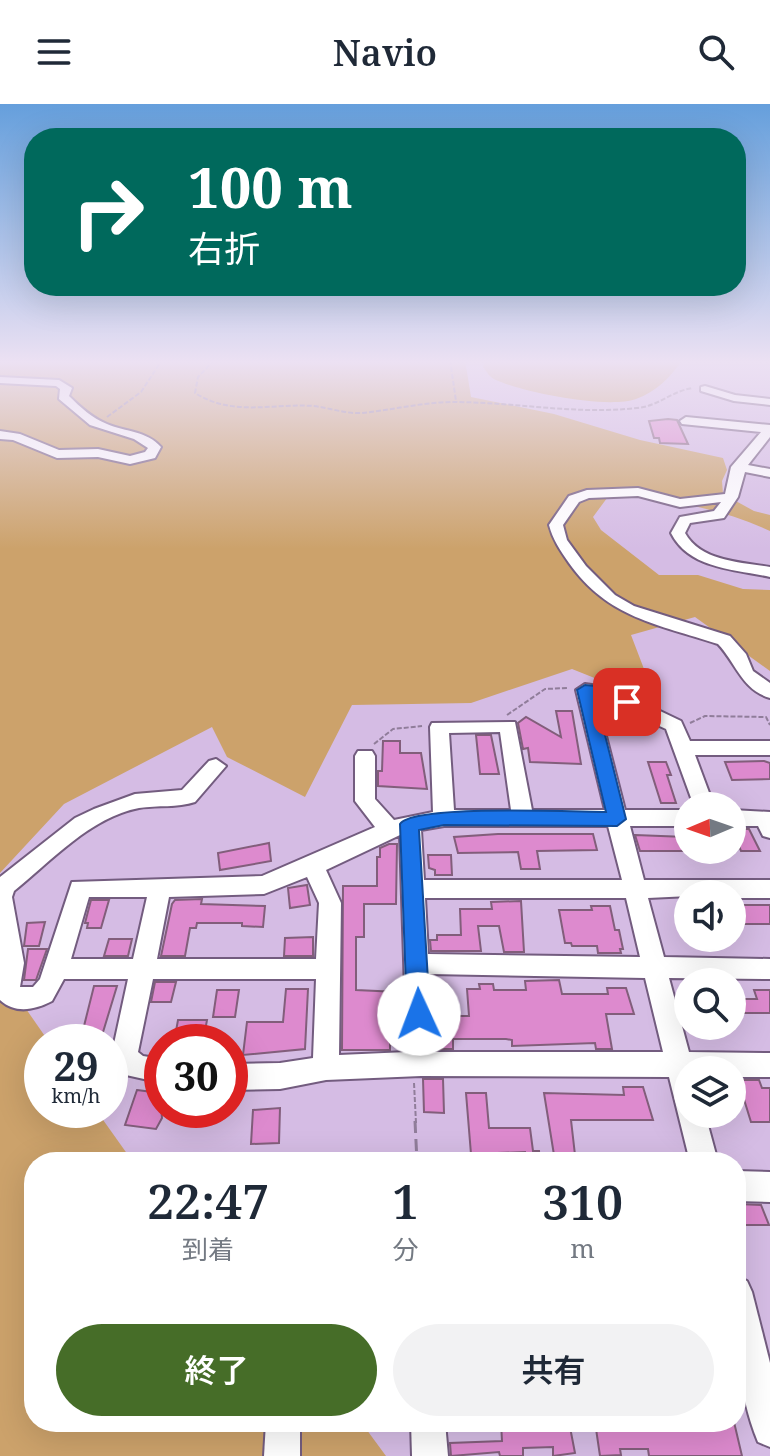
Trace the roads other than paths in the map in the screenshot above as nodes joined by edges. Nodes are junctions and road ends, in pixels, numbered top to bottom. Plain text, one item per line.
1 (100, 423) edge
2 (706, 423) edge
3 (770, 430) edge
4 (0, 435) edge
5 (738, 467) junction
6 (770, 473) edge
7 (731, 497) junction
8 (770, 572) edge
9 (770, 692) edge
10 (684, 748) junction
11 (770, 748) edge
12 (365, 756) road end
13 (216, 766) dead end
14 (699, 792) edge
15 (444, 818) junction
16 (674, 818) edge
17 (523, 819) junction
18 (617, 819) junction
19 (746, 820) edge
20 (768, 822) edge
21 (400, 827) junction
22 (313, 866) junction
23 (160, 888) junction
24 (415, 889) junction
25 (635, 889) junction
26 (770, 889) edge
27 (416, 964) junction
28 (56, 969) junction
29 (328, 969) junction
30 (655, 969) junction
31 (770, 969) edge
32 (143, 970) junction
33 (677, 1056) edge
34 (421, 1064) junction
35 (674, 1064) edge
36 (746, 1065) edge
37 (770, 1065) edge
38 (326, 1068) junction
39 (144, 1069) edge
40 (248, 1077) edge
41 (695, 1128) edge
42 (701, 1152) edge
43 (746, 1186) edge
44 (770, 1187) edge
45 (746, 1351) edge
46 (770, 1430) edge
47 (283, 1432) edge
48 (429, 1432) edge
49 (282, 1456) edge
50 (430, 1456) edge

1 - 4 street
2 - 3 street
3 - 5 street
5 - 6 street
5 - 7 street
7 - 8 street
7 - 9 street
10 - 11 street
10 - 14 street
10 - 18 street
12 - 21 street
13 - 28 street
15 - 17 street
15 - 17 street
15 - 21 street
16 - 18 street
17 - 18 street
18 - 25 street
19 - 20 street
21 - 22 street
21 - 24 street
22 - 23 street
22 - 29 street
23 - 28 street
23 - 32 street
24 - 25 street
24 - 27 street
25 - 26 street
25 - 30 street
27 - 30 street
27 - 34 street
28 - 32 street
29 - 32 street
29 - 38 street
30 - 31 street
30 - 33 street
32 - 39 street
34 - 35 street
34 - 38 street
36 - 37 street
38 - 40 street
41 - 42 street
43 - 44 street
45 - 46 street
47 - 49 street
48 - 50 street

